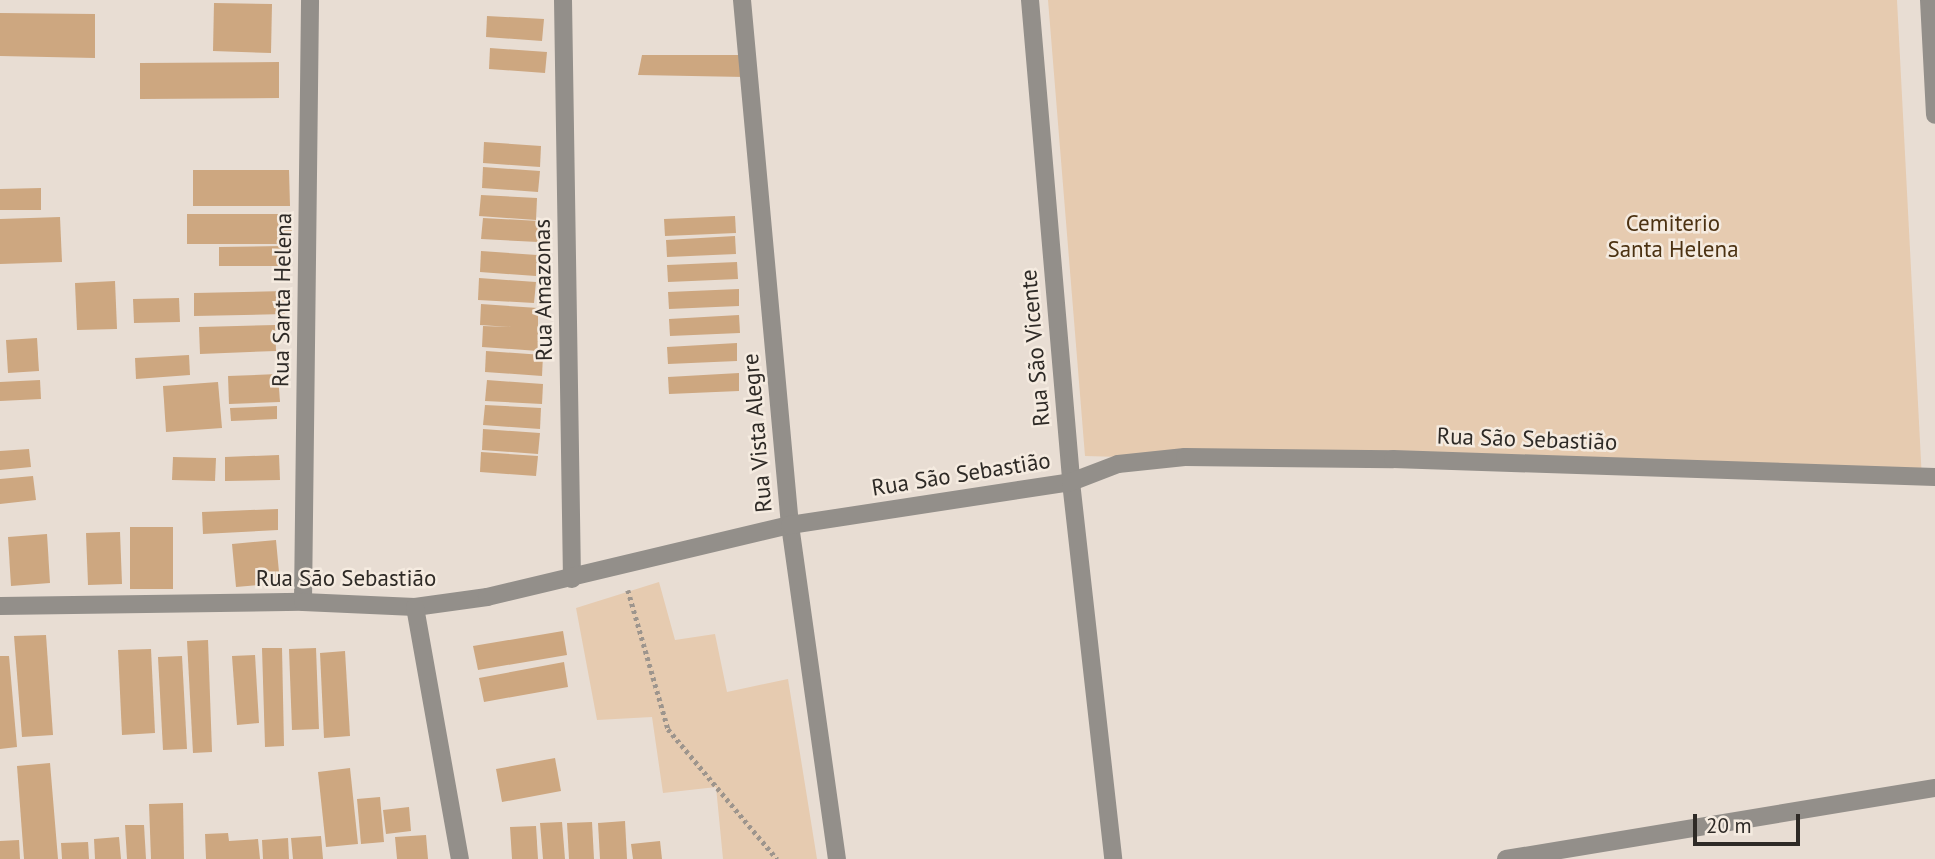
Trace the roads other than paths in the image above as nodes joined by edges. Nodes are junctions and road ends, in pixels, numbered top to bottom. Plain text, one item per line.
1 (310, 0) edge
2 (563, 0) edge
3 (742, 0) edge
4 (1030, 0) edge
5 (1929, 0) edge
6 (1935, 115) edge
7 (1935, 477) edge
8 (1071, 482) junction
9 (790, 525) junction
10 (572, 579) junction
11 (303, 601) junction
12 (0, 606) edge
13 (415, 607) junction
14 (1935, 788) edge
15 (460, 859) edge
16 (837, 859) edge
17 (1113, 859) edge
18 (1506, 859) edge

1 - 11 street, Rua Santa Helena
2 - 10 street, Rua Amazonas
3 - 9 street, Rua Vista Alegre
4 - 8 street, Rua São Vicente
5 - 6 street
7 - 8 street, Rua São Sebastião
8 - 9 street, Rua São Sebastião
8 - 17 street, Rua São Vicente
9 - 10 street, Rua São Sebastião
9 - 16 street, Rua Vista Alegre
10 - 13 street, Rua São Sebastião
11 - 12 street, Rua São Sebastião
11 - 13 street, Rua São Sebastião
13 - 15 street
14 - 18 street

